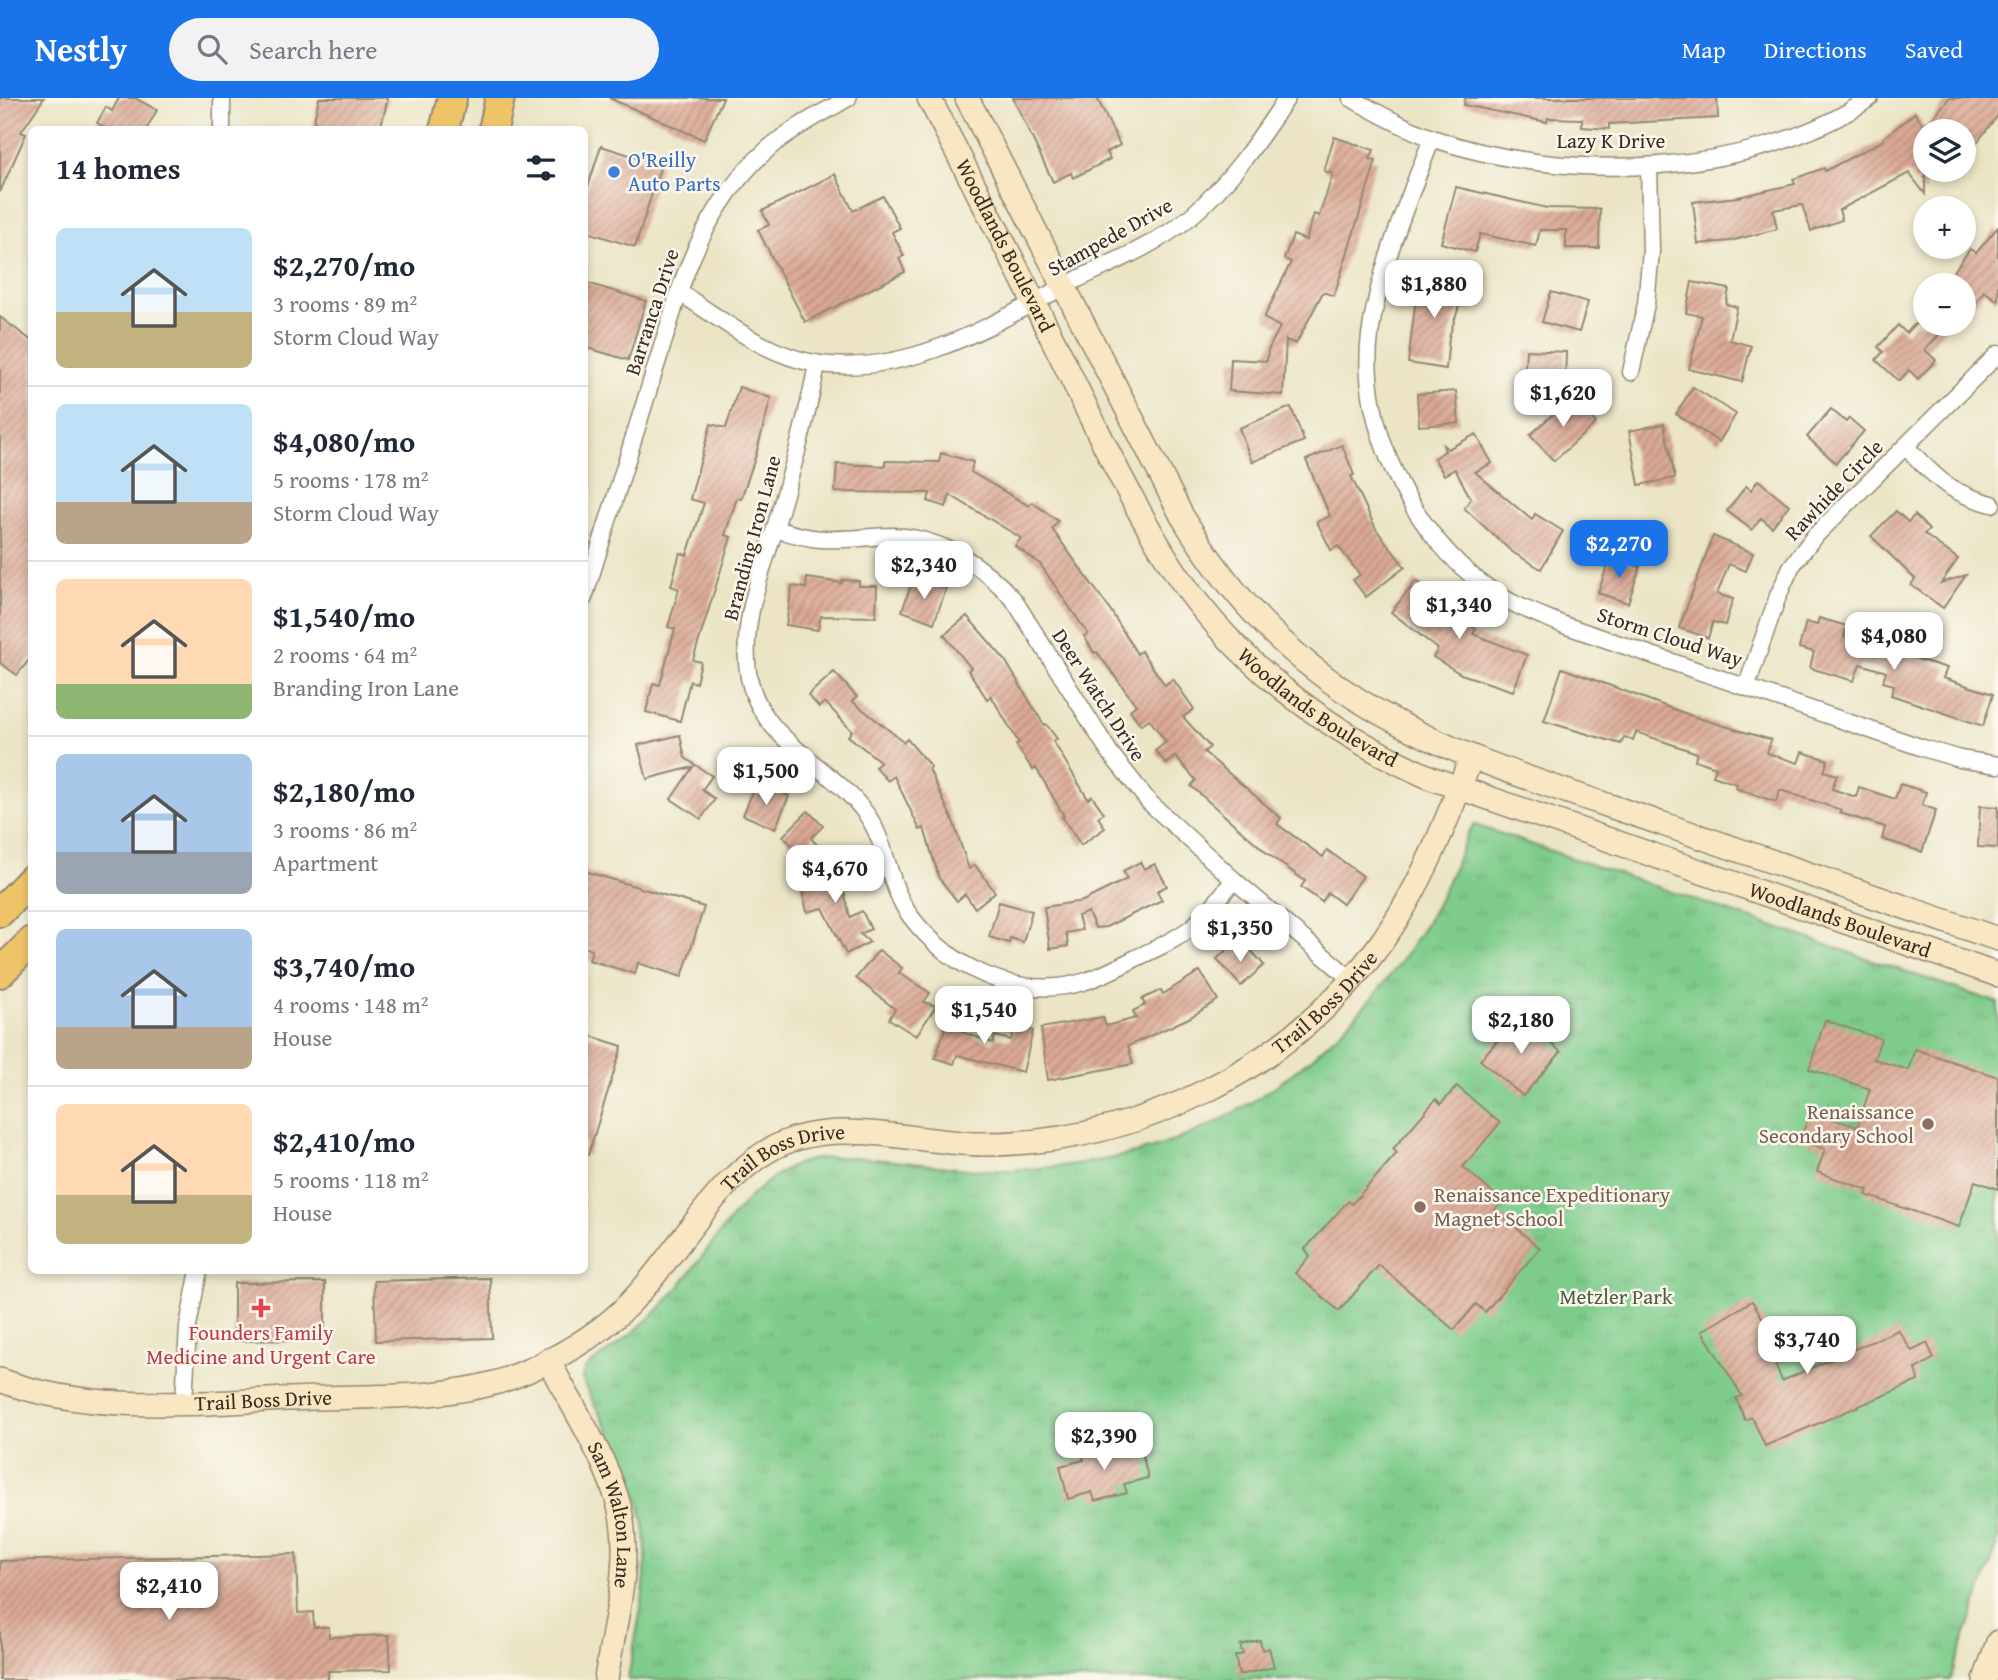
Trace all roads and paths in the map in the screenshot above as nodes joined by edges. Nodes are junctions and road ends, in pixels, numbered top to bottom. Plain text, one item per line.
1 (222, 98) edge
2 (452, 98) edge
3 (500, 98) edge
4 (848, 98) edge
5 (929, 98) edge
6 (967, 98) edge
7 (1287, 98) edge
8 (1351, 98) edge
9 (1870, 98) edge
10 (222, 126) edge
11 (445, 126) edge
12 (494, 126) edge
13 (1432, 138) junction
14 (1649, 166) junction
15 (1064, 287) junction
16 (679, 292) junction
17 (1034, 302) junction
18 (1998, 354) edge
19 (817, 364) junction
20 (1631, 372) dead end
21 (1906, 447) junction
22 (1992, 503) dead end
23 (775, 528) junction
24 (588, 585) edge
25 (1747, 685) junction
26 (1471, 758) junction
27 (1998, 765) edge
28 (1459, 789) junction
29 (1234, 880) junction
30 (28, 882) edge
31 (0, 912) edge
32 (1998, 939) edge
33 (28, 944) edge
34 (0, 973) edge
35 (1998, 975) edge
36 (1351, 979) junction
37 (198, 1274) edge
38 (548, 1360) junction
39 (0, 1380) edge
40 (184, 1402) junction
41 (1998, 1642) edge
42 (606, 1680) edge
43 (1984, 1680) edge

1 - 10 street
2 - 11 highway
3 - 12 highway
4 - 16 street, Barranca Drive
5 - 17 street, Woodlands Boulevard
6 - 15 street, Woodlands Boulevard
7 - 15 street, Stampede Drive
8 - 13 street, Lazy K Drive
9 - 14 street, Lazy K Drive
13 - 14 street, Lazy K Drive
13 - 25 street, Storm Cloud Way
14 - 20 street
15 - 17 street, Stampede Drive
15 - 26 street, Woodlands Boulevard
16 - 19 street, Stampede Drive
16 - 24 street, Barranca Drive
17 - 19 street, Stampede Drive
17 - 28 street, Woodlands Boulevard
18 - 21 street, Rawhide Circle
19 - 23 street, Branding Iron Lane
21 - 22 street
21 - 25 street, Rawhide Circle
23 - 29 street, Deer Watch Drive
23 - 29 street, Branding Iron Lane
25 - 27 street, Storm Cloud Way
26 - 28 street, Trail Boss Drive
26 - 32 street, Woodlands Boulevard
28 - 35 street, Woodlands Boulevard
28 - 36 street, Trail Boss Drive
29 - 36 street, Deer Watch Drive
30 - 31 highway
33 - 34 highway
36 - 38 street, Trail Boss Drive
37 - 40 street
38 - 40 street, Trail Boss Drive
38 - 42 street, Sam Walton Lane
39 - 40 street, Trail Boss Drive
41 - 43 street

